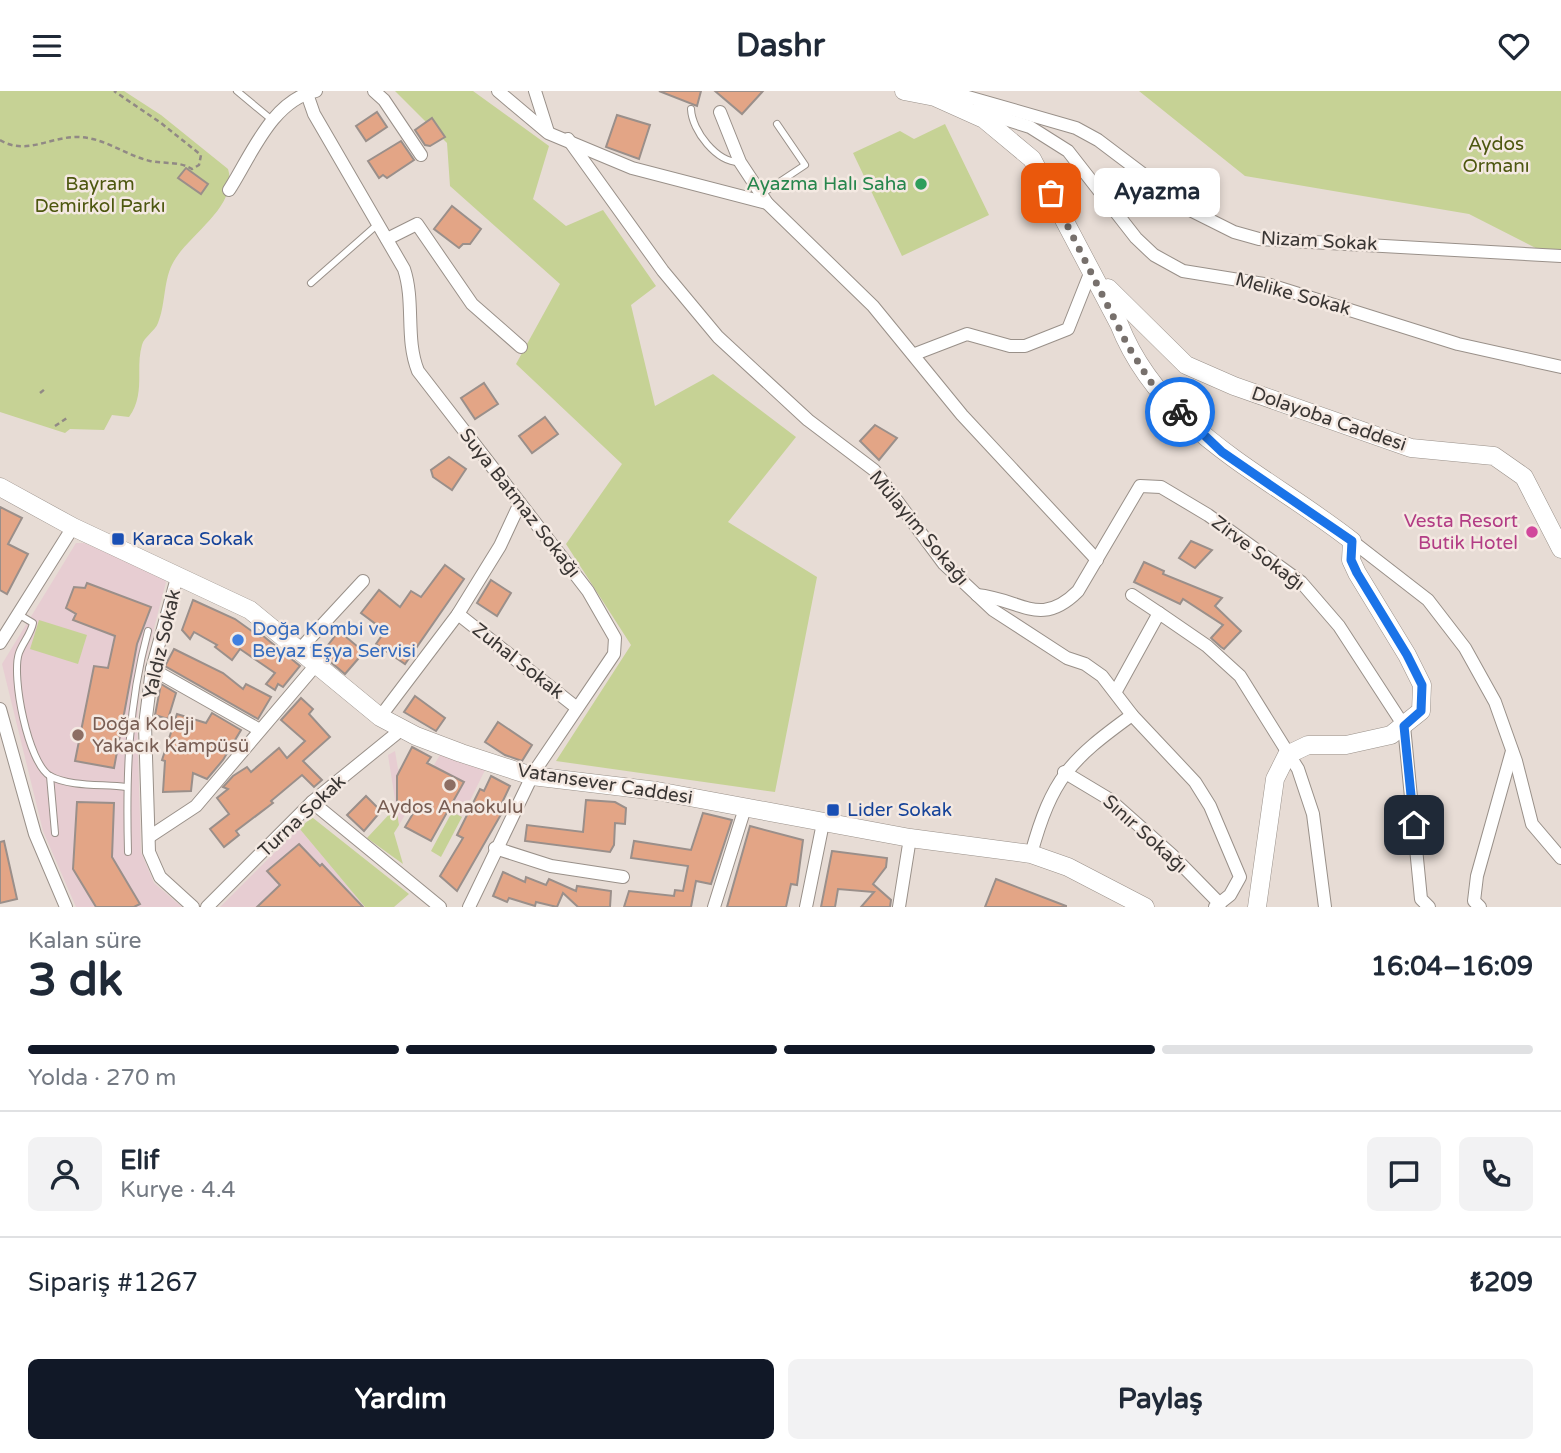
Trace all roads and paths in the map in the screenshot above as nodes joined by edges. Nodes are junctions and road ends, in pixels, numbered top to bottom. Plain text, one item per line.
1 (114, 91) edge
2 (237, 91) edge
3 (374, 91) edge
4 (498, 91) edge
5 (535, 91) edge
6 (904, 91) edge
7 (310, 92) edge
8 (951, 98) edge
9 (691, 109) dead end
10 (720, 112) dead end
11 (272, 120) junction
12 (777, 124) dead end
13 (548, 132) junction
14 (568, 139) junction
15 (0, 140) edge
16 (421, 155) dead end
17 (740, 163) junction
18 (229, 190) dead end
19 (764, 199) junction
20 (378, 224) junction
21 (387, 239) junction
22 (1561, 256) edge
23 (1091, 271) junction
24 (311, 283) dead end
25 (521, 347) dead end
26 (915, 354) junction
27 (1561, 367) edge
28 (45, 389) dead end
29 (40, 393) dead end
30 (67, 418) dead end
31 (55, 426) dead end
32 (0, 488) edge
33 (520, 503) junction
34 (73, 527) junction
35 (1352, 541) junction
36 (1561, 549) edge
37 (1097, 560) junction
38 (178, 574) junction
39 (363, 581) dead end
40 (977, 595) junction
41 (1132, 595) dead end
42 (1159, 613) junction
43 (18, 614) junction
44 (458, 614) junction
45 (148, 631) dead end
46 (0, 643) edge
47 (300, 649) junction
48 (315, 666) junction
49 (152, 669) junction
50 (1116, 691) junction
51 (577, 708) junction
52 (0, 714) edge
53 (1132, 715) junction
54 (380, 717) junction
55 (1404, 726) junction
56 (258, 729) junction
57 (402, 729) junction
58 (1513, 751) junction
59 (1287, 755) junction
60 (1064, 772) junction
61 (50, 776) junction
62 (532, 776) junction
63 (126, 787) junction
64 (312, 802) junction
65 (745, 808) junction
66 (823, 823) junction
67 (55, 833) dead end
68 (149, 837) junction
69 (910, 838) junction
70 (495, 848) junction
71 (128, 852) dead end
72 (1031, 854) junction
73 (1561, 858) edge
74 (623, 877) dead end
75 (1217, 906) edge
76 (66, 907) edge
77 (193, 907) edge
78 (207, 907) edge
79 (440, 907) edge
80 (469, 907) edge
81 (714, 907) edge
82 (806, 907) edge
83 (899, 907) edge
84 (1145, 907) edge
85 (1257, 907) edge
86 (1325, 907) edge
87 (1429, 907) edge
88 (1480, 907) edge

1 - 15 path
2 - 11 lane
3 - 16 street
4 - 13 street
5 - 13 street
6 - 8 street
7 - 11 street
7 - 20 street, Suya Batmaz Sokağı
8 - 22 street, Nizam Sokak
8 - 23 street
8 - 27 street, Melike Sokak
9 - 17 lane
10 - 17 street
11 - 18 street
12 - 19 lane
13 - 14 street
14 - 19 street
14 - 40 street, Mülayim Sokağı
17 - 19 street
19 - 26 street
20 - 21 street, Suya Batmaz Sokağı
20 - 24 lane
21 - 25 street
21 - 33 street, Suya Batmaz Sokağı
23 - 26 street
23 - 35 street
23 - 36 street, Dolayoba Caddesi
26 - 37 street
28 - 29 path
30 - 31 path
32 - 34 street, Vatansever Caddesi
33 - 44 street
33 - 51 street, Suya Batmaz Sokağı
34 - 38 street, Vatansever Caddesi
34 - 43 street
35 - 55 street
35 - 58 street
37 - 40 street, Zirve Sokağı
37 - 55 street, Zirve Sokağı
38 - 47 street, Vatansever Caddesi
38 - 49 street, Yaldız Sokak
39 - 47 street
40 - 50 street, Mülayim Sokağı
41 - 42 street
42 - 50 street
42 - 59 street
43 - 46 street
43 - 61 lane
44 - 51 street, Zuhal Sokak
44 - 54 street
45 - 63 lane
47 - 48 street, Vatansever Caddesi
48 - 54 street, Vatansever Caddesi
48 - 56 street
49 - 56 street
49 - 68 street, Yaldız Sokak
50 - 53 street, Mülayim Sokağı
51 - 62 street, Suya Batmaz Sokağı
52 - 76 street
53 - 60 street
53 - 75 street, Mülayim Sokağı
54 - 57 street, Vatansever Caddesi
55 - 59 street
55 - 87 street, Zirve Sokağı
56 - 68 street
57 - 62 street, Vatansever Caddesi
57 - 64 street, Turna Sokak
58 - 73 street
58 - 88 street
59 - 85 street
59 - 86 street
60 - 72 street
60 - 75 street, Sınır Sokağı
61 - 63 lane
61 - 67 lane
62 - 65 street, Vatansever Caddesi
62 - 70 street, Suya Batmaz Sokağı
63 - 71 lane
64 - 78 street, Turna Sokak
64 - 79 street
65 - 66 street, Vatansever Caddesi
65 - 81 street
66 - 69 street, Vatansever Caddesi
66 - 82 street
68 - 77 street, Yaldız Sokak
69 - 72 street, Vatansever Caddesi
69 - 83 street
70 - 74 street
70 - 80 street, Suya Batmaz Sokağı
72 - 84 street, Vatansever Caddesi

